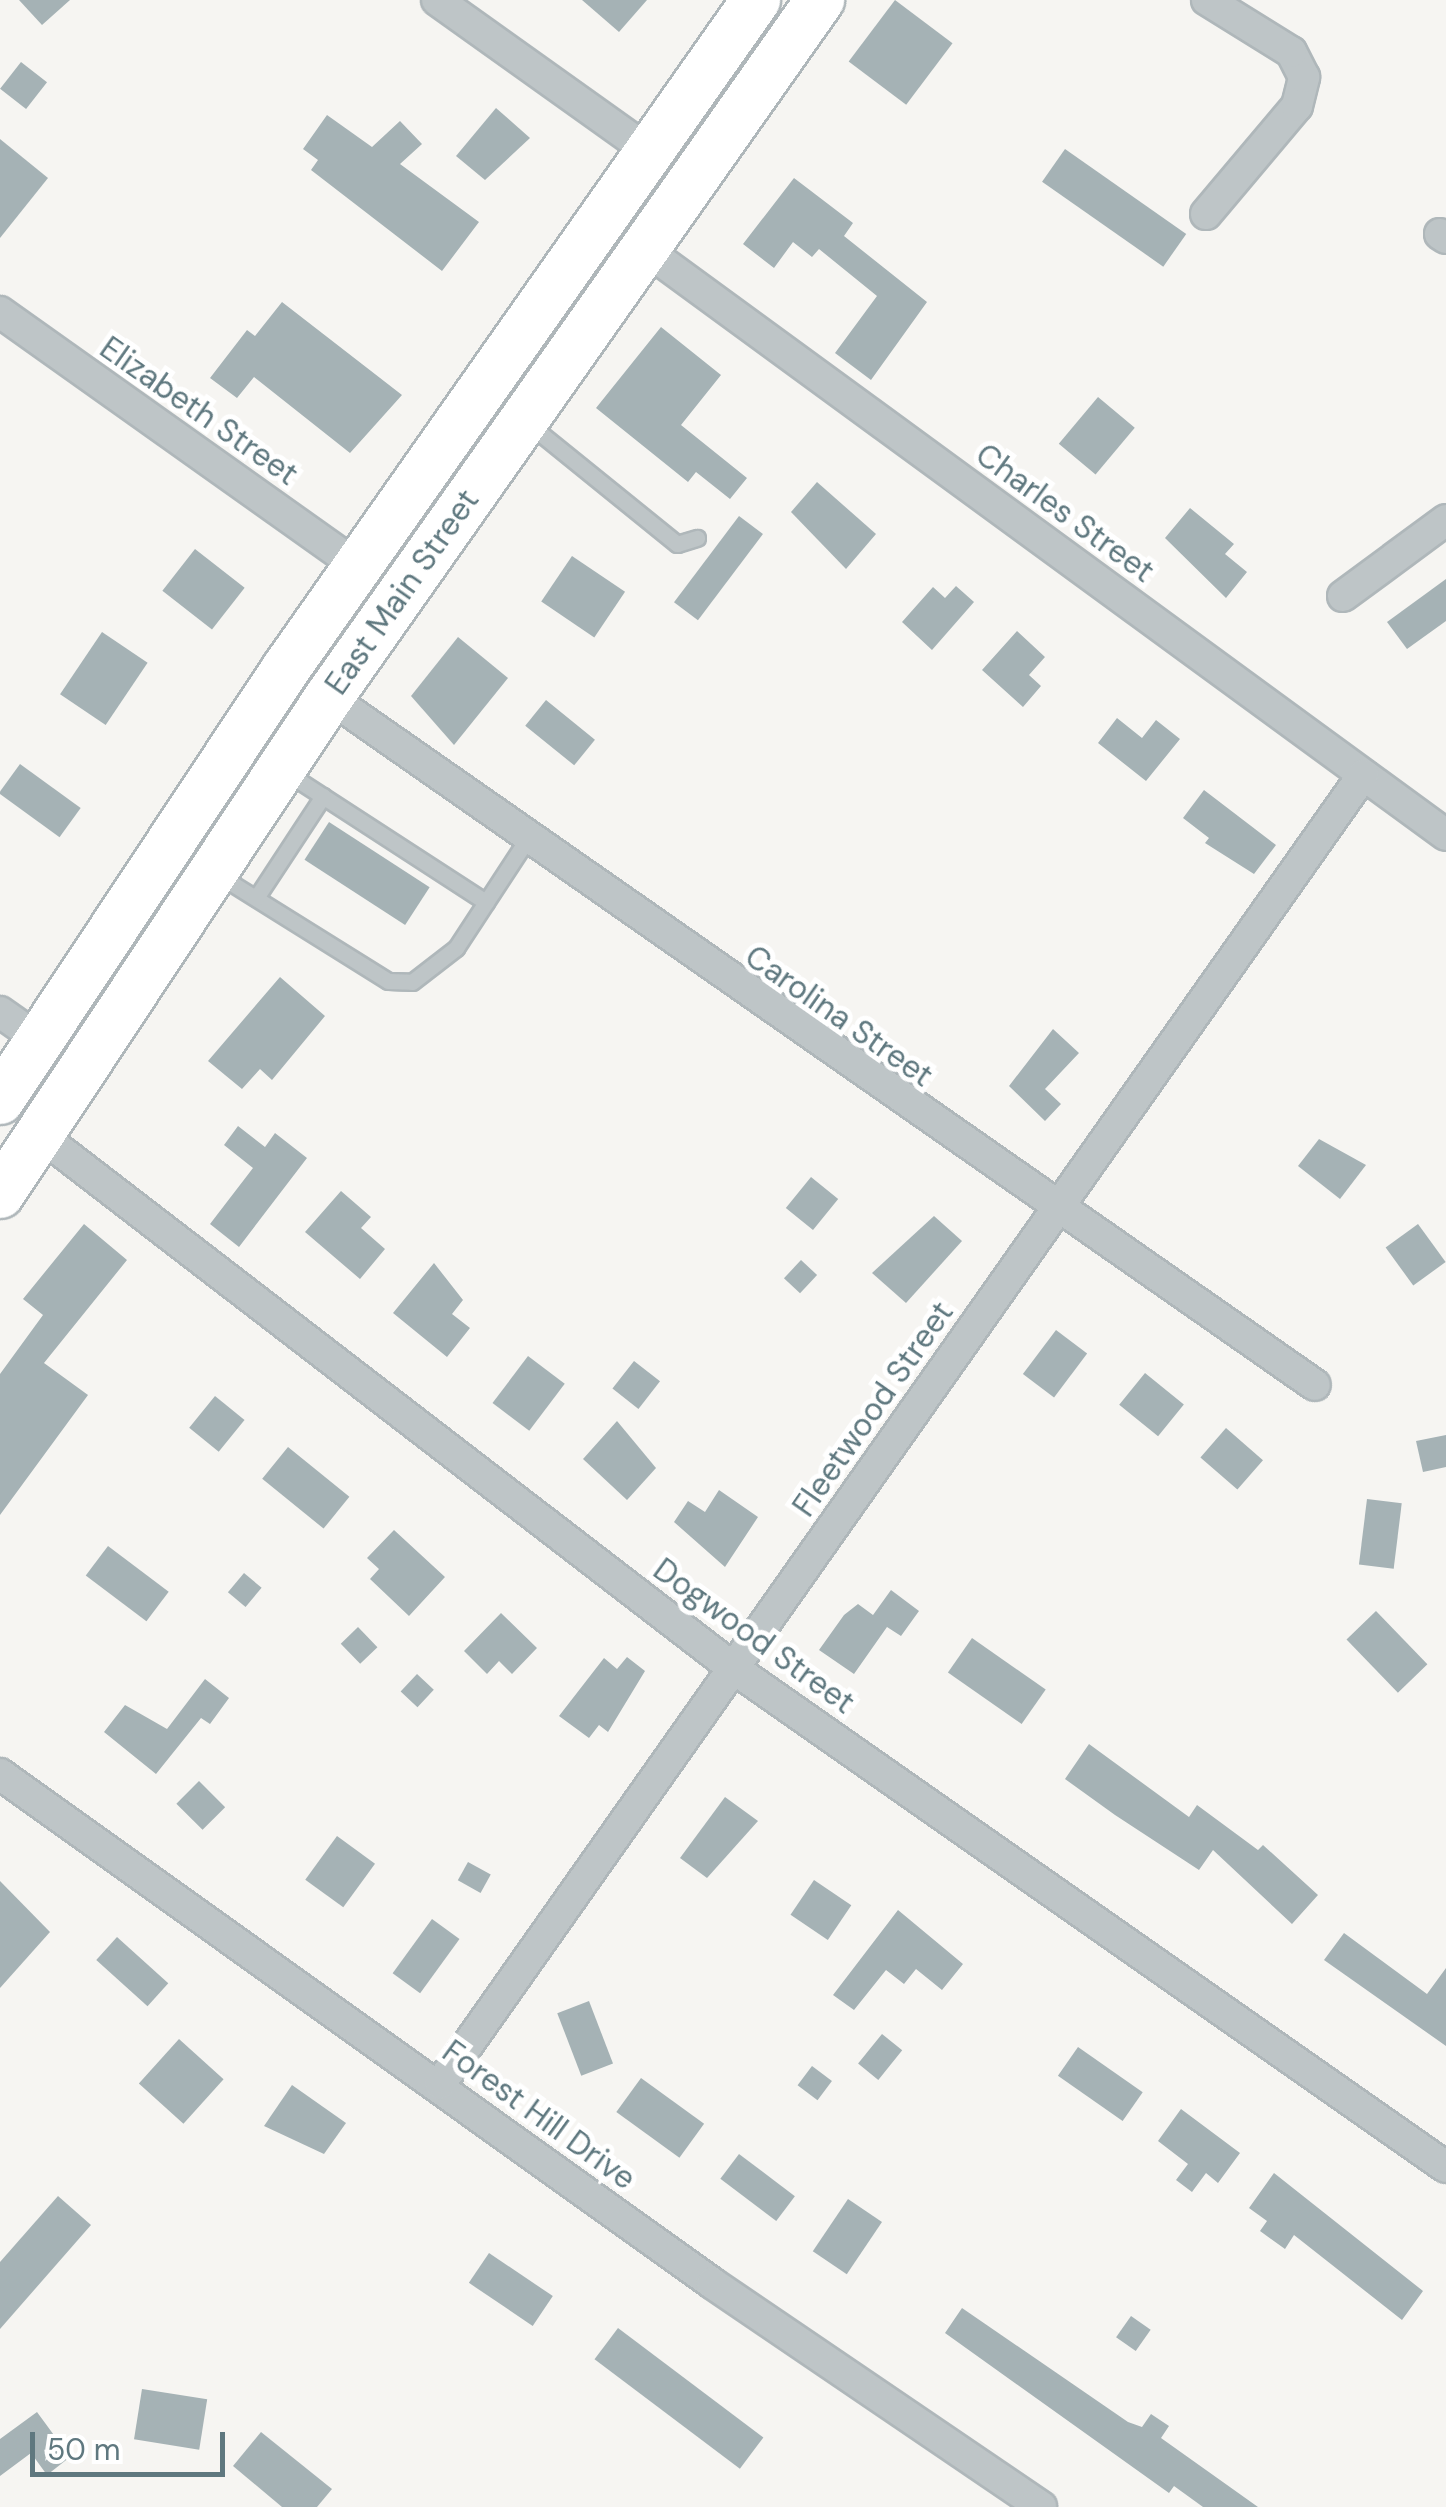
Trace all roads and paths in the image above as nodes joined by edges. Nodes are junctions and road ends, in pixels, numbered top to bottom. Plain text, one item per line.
1 (436, 0) edge
2 (820, 0) edge
3 (1207, 0) edge
4 (746, 3) edge
5 (649, 151) junction
6 (1206, 214) dead end
7 (642, 247) junction
8 (0, 312) edge
9 (522, 420) junction
10 (1446, 520) edge
11 (697, 538) dead end
12 (358, 566) junction
13 (1343, 596) dead end
14 (329, 697) junction
15 (281, 769) junction
16 (1363, 775) junction
17 (323, 796) junction
18 (1446, 835) edge
19 (526, 842) junction
20 (213, 872) junction
21 (256, 898) junction
22 (486, 902) junction
23 (0, 1012) edge
24 (40, 1040) junction
25 (0, 1100) edge
26 (40, 1134) junction
27 (0, 1194) edge
28 (1056, 1209) junction
29 (1314, 1385) dead end
30 (733, 1668) junction
31 (0, 1774) edge
32 (440, 2084) junction
33 (1446, 2167) edge
34 (1041, 2507) edge

1 - 5 street
2 - 7 main road, East Main Street
3 - 6 street
4 - 5 main road, East Main Street
5 - 12 main road, East Main Street
7 - 9 main road, East Main Street
7 - 16 street, Charles Street
8 - 12 street, Elizabeth Street
9 - 11 lane
9 - 14 main road, East Main Street
10 - 13 street
12 - 24 main road, East Main Street
14 - 15 main road, East Main Street
14 - 19 street, Carolina Street
15 - 17 lane
15 - 20 main road, East Main Street
16 - 18 street, Charles Street
16 - 28 street, Fleetwood Street
17 - 21 lane
17 - 22 lane
19 - 22 lane
19 - 28 street, Carolina Street
20 - 21 lane
20 - 26 main road, East Main Street
21 - 22 lane
23 - 24 street
24 - 25 main road, East Main Street
26 - 27 main road, East Main Street
26 - 30 street, Dogwood Street
28 - 29 street, Carolina Street
28 - 30 street, Fleetwood Street
30 - 32 street, Fleetwood Street
30 - 33 street, Dogwood Street
31 - 32 street, Forest Hill Drive
32 - 34 street, Forest Hill Drive

